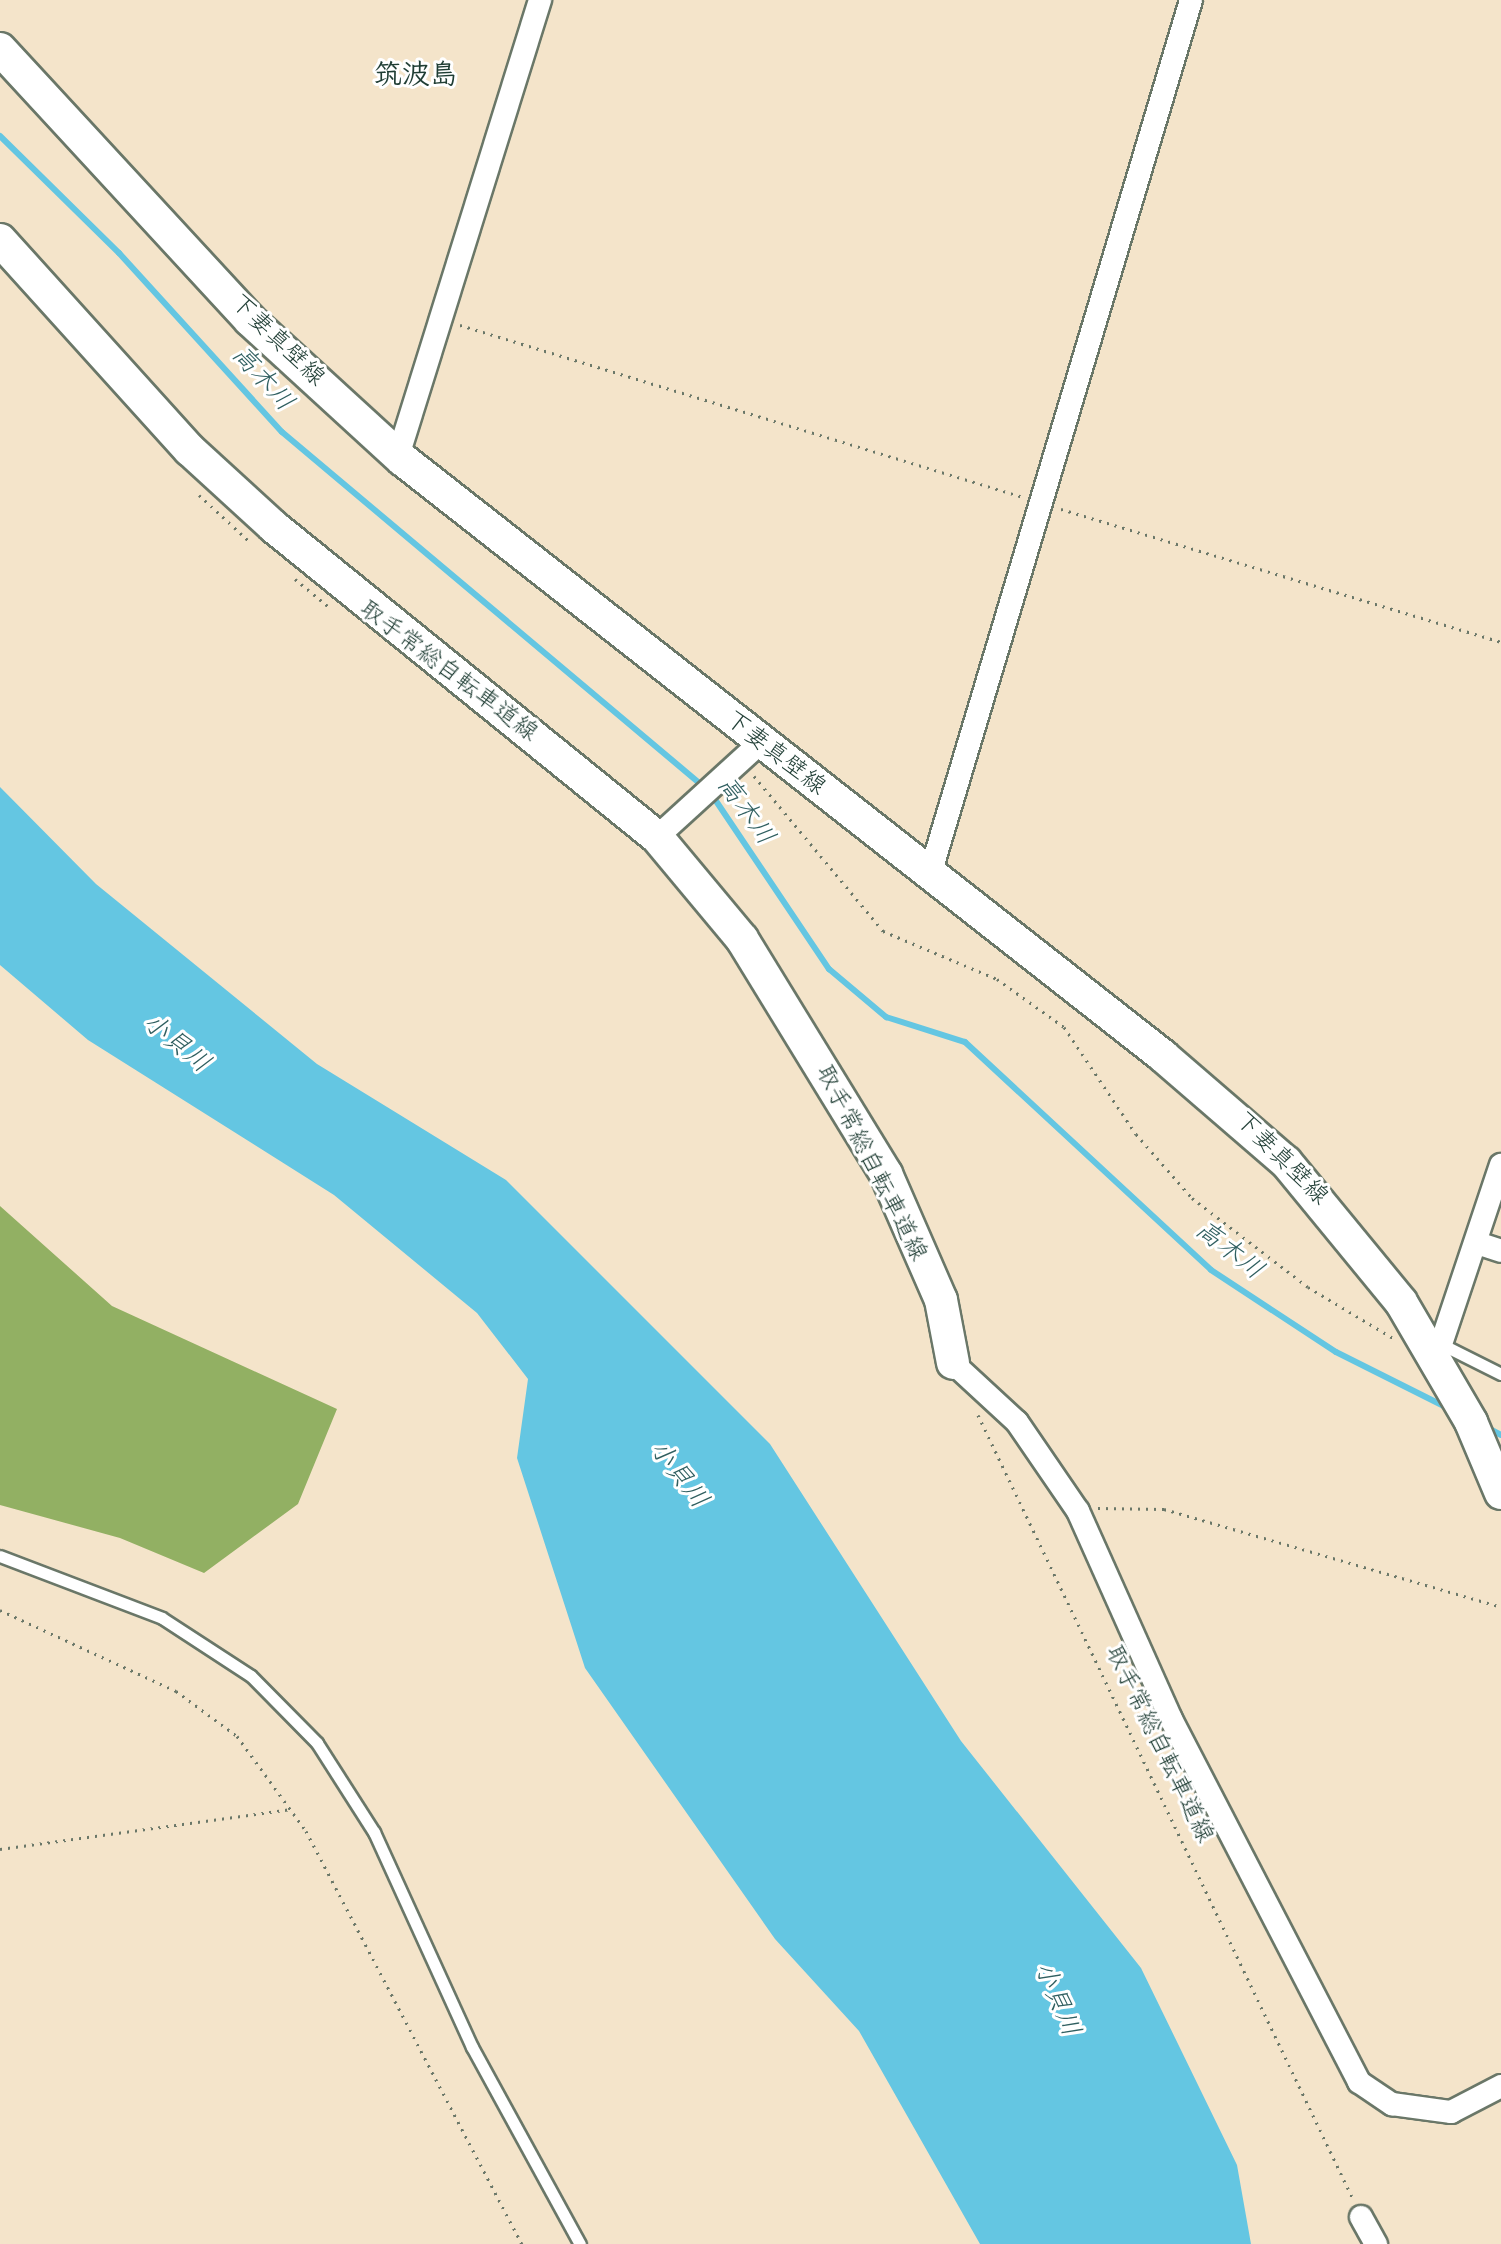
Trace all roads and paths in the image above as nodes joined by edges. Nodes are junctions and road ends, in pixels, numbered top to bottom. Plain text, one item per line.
1 (540, 0) edge
2 (1191, 0) edge
3 (0, 49) edge
4 (0, 240) edge
5 (444, 319) junction
6 (398, 456) junction
7 (187, 482) dead end
8 (1037, 502) junction
9 (252, 543) dead end
10 (286, 571) dead end
11 (332, 609) dead end
12 (1501, 642) edge
13 (749, 752) junction
14 (657, 837) junction
15 (930, 874) junction
16 (1501, 1165) edge
17 (1477, 1243) junction
18 (1501, 1251) edge
19 (1437, 1352) junction
20 (953, 1363) joint
21 (1501, 1374) edge
22 (973, 1405) dead end
23 (1498, 1485) edge
24 (1078, 1511) junction
25 (0, 1556) edge
26 (1501, 1607) edge
27 (0, 1610) edge
28 (291, 1809) junction
29 (0, 1849) edge
30 (1501, 2086) edge
31 (1361, 2217) joint
32 (522, 2244) edge
33 (580, 2244) edge
34 (1376, 2244) edge

1 - 5 street
2 - 8 street
3 - 6 main road, 下妻真壁線
4 - 14 main road
5 - 6 street
5 - 8 path
6 - 13 main road, 下妻真壁線
7 - 9 path
8 - 12 path
8 - 15 street
10 - 11 path, 取手常総自転車道線
13 - 14 street
13 - 15 main road, 下妻真壁線
13 - 19 path
14 - 20 main road
15 - 19 main road, 下妻真壁線
16 - 17 street
17 - 18 street
17 - 19 street
19 - 21 lane
19 - 23 main road, 下妻真壁線
20 - 24 street
22 - 31 path, 取手常総自転車道線
24 - 26 path
24 - 30 street
25 - 33 lane
27 - 28 path
28 - 29 path
28 - 32 path
31 - 34 street

